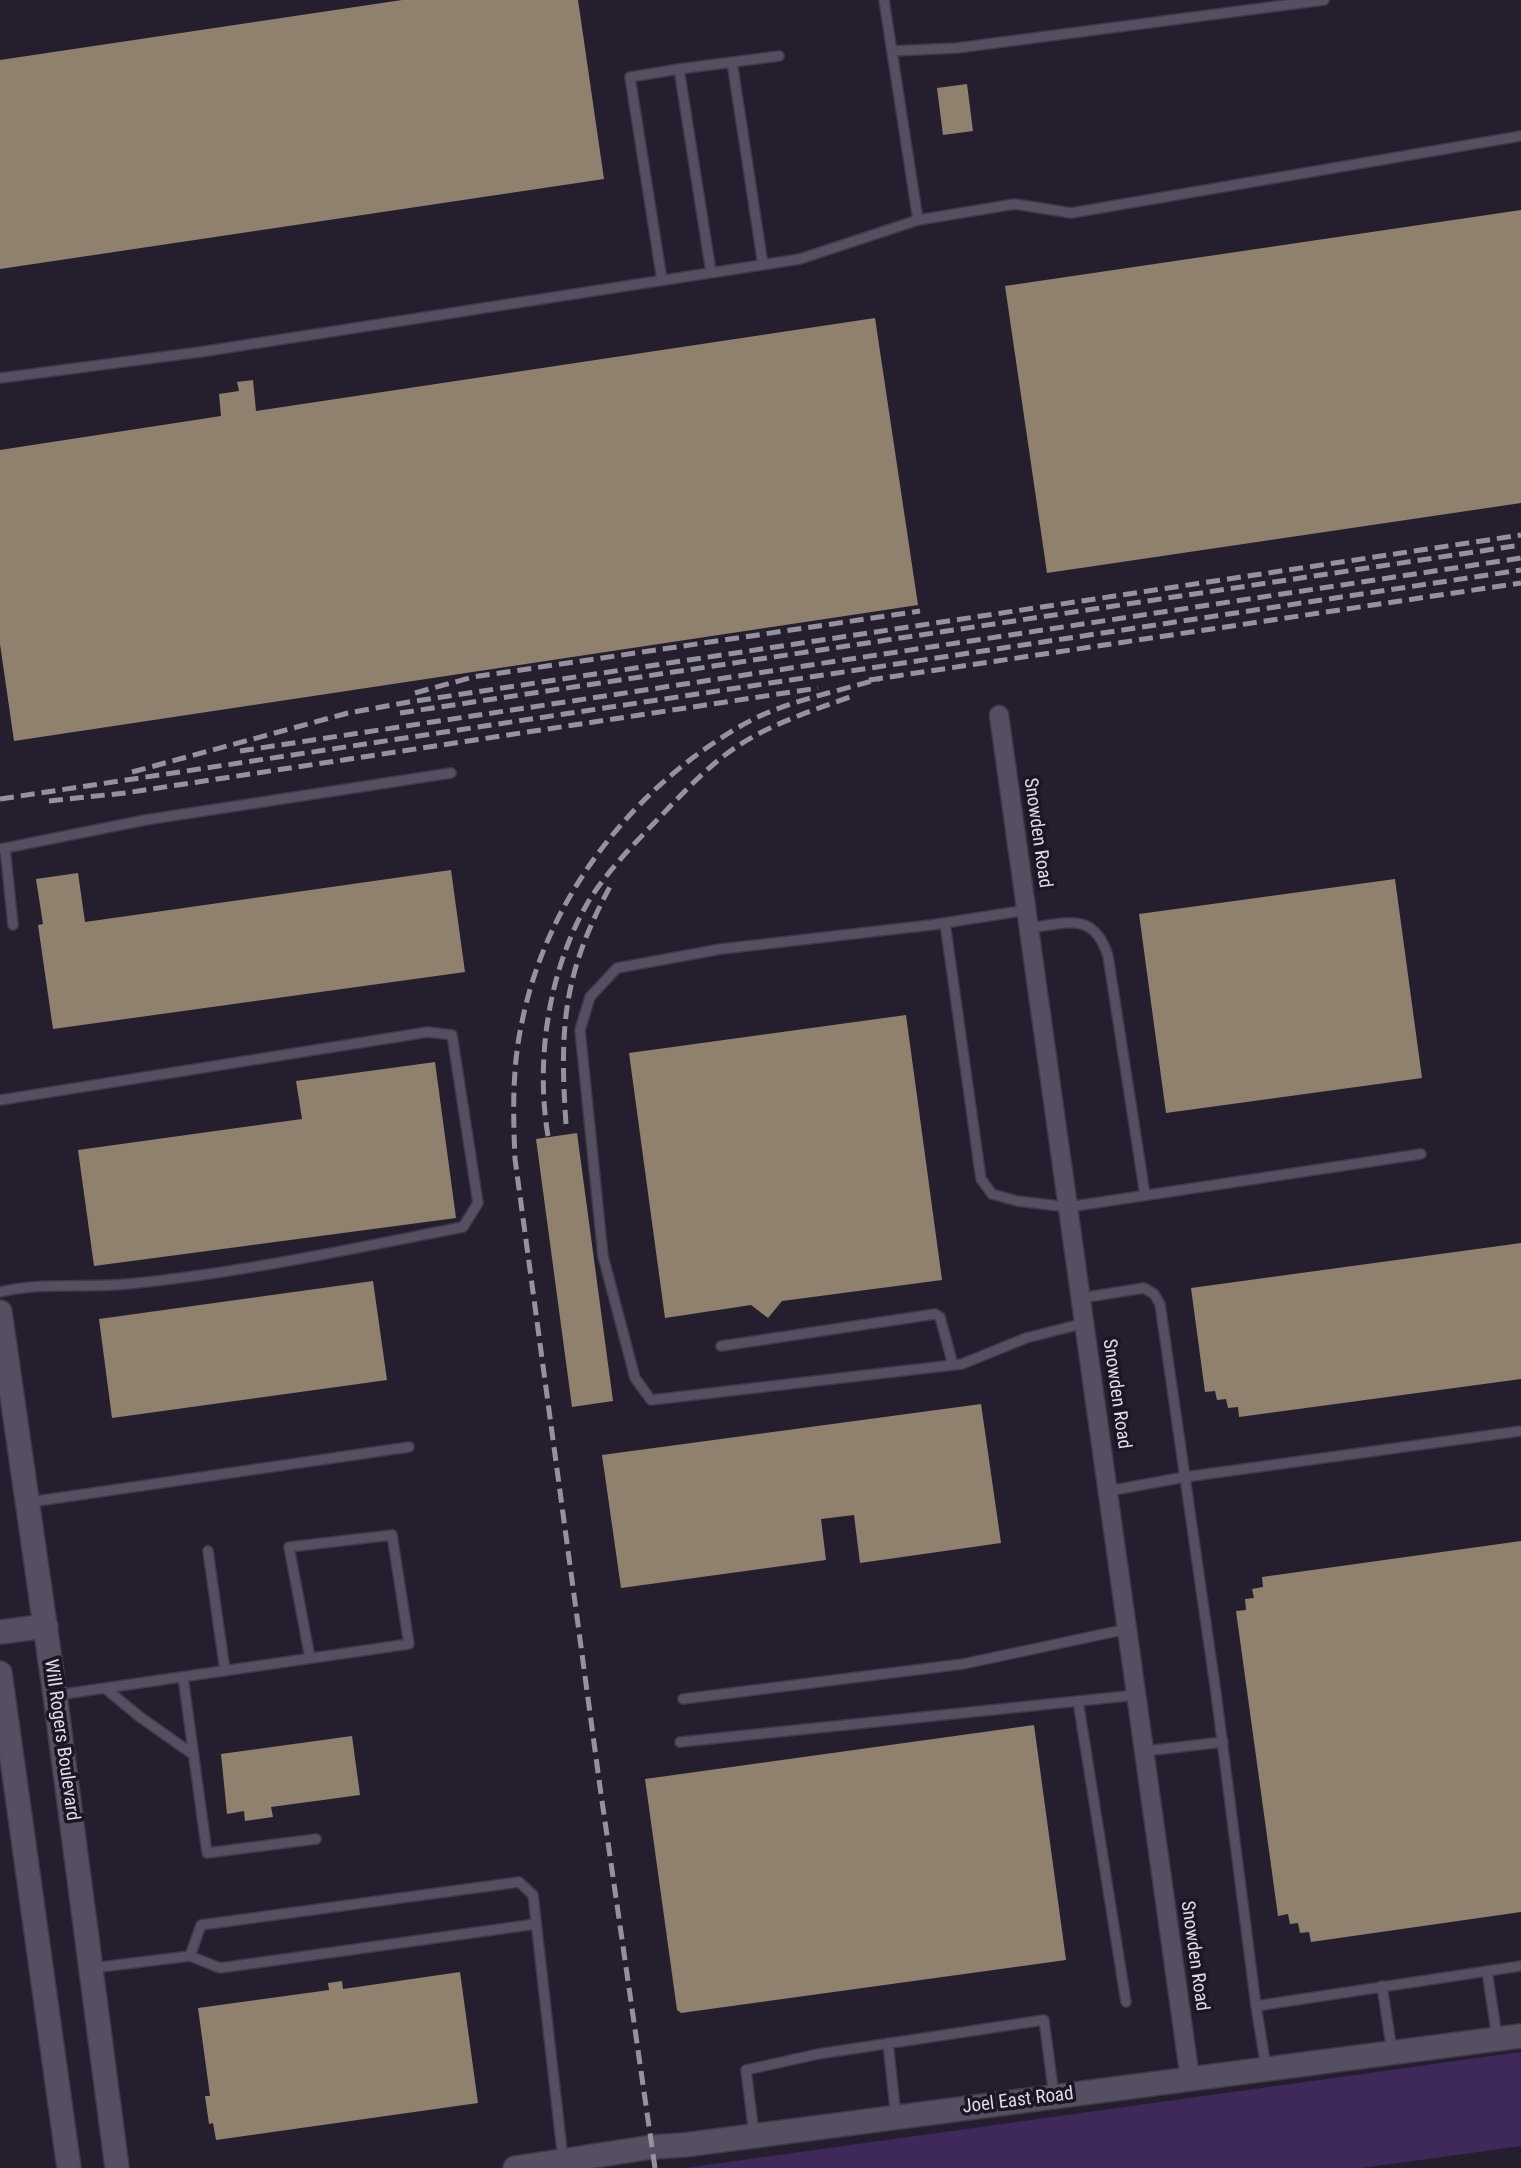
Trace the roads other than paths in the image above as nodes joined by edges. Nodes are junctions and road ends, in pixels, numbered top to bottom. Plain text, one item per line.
1 (884, 0) edge
2 (1324, 0) edge
3 (892, 51) junction
4 (779, 55) dead end
5 (732, 62) junction
6 (679, 69) junction
7 (1521, 136) edge
8 (918, 220) junction
9 (762, 265) junction
10 (711, 272) junction
11 (662, 280) junction
12 (0, 378) edge
13 (999, 715) dead end
14 (451, 773) dead end
15 (2, 849) edge
16 (1027, 909) junction
17 (945, 923) junction
18 (13, 925) dead end
19 (1029, 928) junction
20 (0, 1100) edge
21 (1421, 1154) dead end
22 (1145, 1195) junction
23 (1068, 1207) junction
24 (0, 1292) edge
25 (1081, 1298) junction
26 (0, 1312) edge
27 (1085, 1323) junction
28 (721, 1346) dead end
29 (953, 1365) junction
30 (1521, 1431) edge
31 (409, 1447) dead end
32 (1185, 1477) junction
33 (1108, 1491) junction
34 (28, 1502) junction
35 (208, 1551) dead end
36 (46, 1626) junction
37 (1127, 1629) junction
38 (0, 1632) edge
39 (310, 1658) junction
40 (225, 1671) junction
41 (0, 1673) edge
42 (183, 1677) junction
43 (106, 1689) junction
44 (55, 1695) junction
45 (1137, 1695) junction
46 (683, 1699) dead end
47 (1079, 1701) junction
48 (680, 1742) dead end
49 (1223, 1742) junction
50 (1145, 1751) junction
51 (194, 1755) junction
52 (316, 1839) dead end
53 (536, 1924) junction
54 (190, 1956) junction
55 (1521, 1966) edge
56 (91, 1968) junction
57 (1487, 1971) junction
58 (1382, 1986) junction
59 (1126, 2002) dead end
60 (1256, 2006) junction
61 (1521, 2036) edge
62 (1497, 2039) junction
63 (888, 2043) junction
64 (1392, 2053) junction
65 (1266, 2069) junction
66 (1190, 2079) junction
67 (1054, 2097) junction
68 (896, 2117) junction
69 (754, 2136) junction
70 (573, 2163) edge
71 (69, 2168) edge
72 (117, 2168) edge
73 (515, 2168) edge

1 - 3 lane
2 - 3 lane
3 - 8 lane
4 - 5 lane
5 - 6 lane
5 - 9 lane
6 - 10 lane
6 - 11 lane
7 - 8 lane
8 - 9 lane
9 - 10 lane
10 - 11 lane
11 - 12 lane
13 - 16 street, Snowden Road
14 - 15 lane
15 - 18 lane
16 - 17 lane
16 - 19 street, Snowden Road
17 - 23 lane
17 - 29 lane
19 - 22 lane
19 - 23 street, Snowden Road
20 - 24 lane
21 - 22 lane
22 - 23 lane
23 - 25 street, Snowden Road
25 - 27 street, Snowden Road
25 - 32 lane
26 - 34 main road, Will Rogers Boulevard
27 - 29 lane
27 - 33 street, Snowden Road
28 - 29 lane
30 - 32 lane
31 - 34 lane
32 - 33 lane
32 - 49 lane
33 - 37 street, Snowden Road
34 - 36 main road, Will Rogers Boulevard
35 - 40 lane
36 - 38 main road
36 - 44 main road, Will Rogers Boulevard
37 - 45 street, Snowden Road
37 - 46 lane
39 - 39 lane
39 - 40 lane
40 - 42 lane
41 - 71 main road
42 - 43 lane
42 - 51 lane
43 - 44 lane
43 - 51 lane
44 - 56 main road, Will Rogers Boulevard
45 - 47 lane
45 - 50 street, Snowden Road
47 - 48 lane
47 - 59 lane
49 - 50 lane
49 - 60 lane
50 - 66 street, Snowden Road
51 - 52 lane
53 - 54 lane
53 - 54 lane
53 - 70 lane
54 - 56 lane
55 - 57 lane
56 - 72 main road, Will Rogers Boulevard
57 - 58 lane
57 - 62 lane
58 - 60 lane
58 - 64 lane
60 - 65 lane
61 - 62 main road, Joel East Road
62 - 64 main road, Joel East Road
63 - 67 lane
63 - 68 lane
63 - 69 lane
64 - 65 main road, Joel East Road
65 - 66 main road, Joel East Road
66 - 67 main road, Joel East Road
67 - 68 main road, Joel East Road
68 - 69 main road, Joel East Road
69 - 70 main road, Joel East Road
70 - 73 main road, Joel East Road

